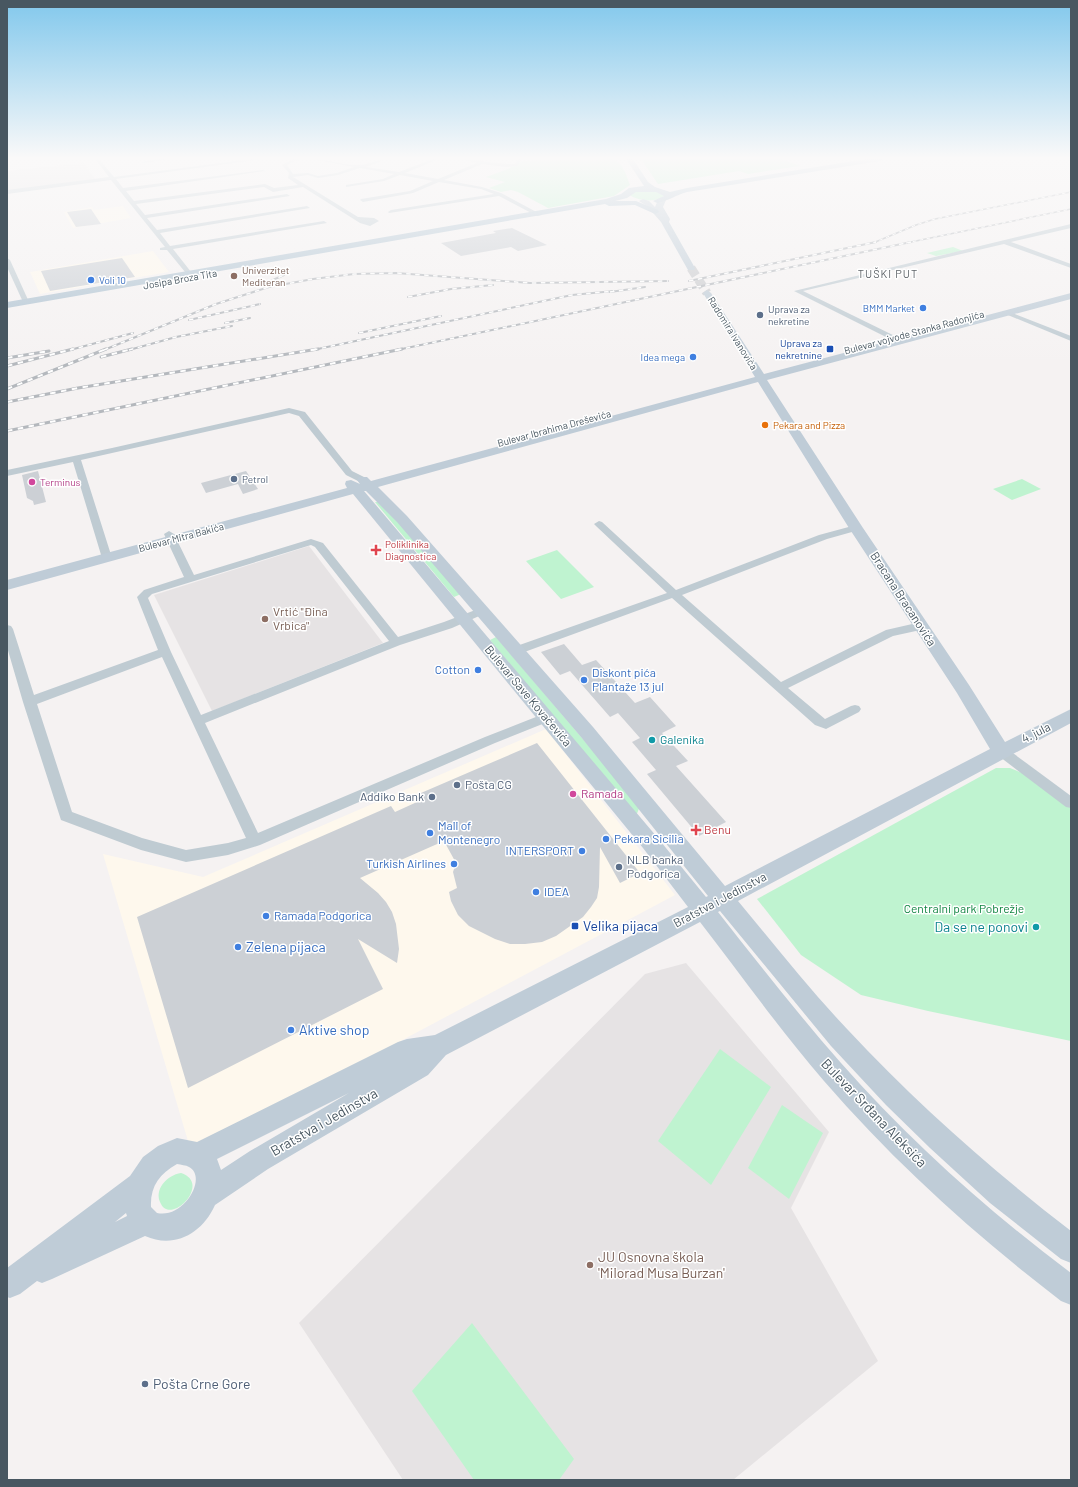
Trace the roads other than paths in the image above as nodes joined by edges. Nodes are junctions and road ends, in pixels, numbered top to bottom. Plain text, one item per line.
1 (153, 228) edge
2 (179, 228) edge
3 (291, 228) edge
4 (457, 228) edge
5 (669, 228) edge
6 (1061, 228) edge
7 (156, 232) junction
8 (1004, 242) junction
9 (156, 244) dead end
10 (169, 248) junction
11 (162, 249) junction
12 (178, 258) junction
13 (7, 260) edge
14 (1071, 266) edge
15 (691, 268) tunnel mouth
16 (191, 275) junction
17 (1071, 290) edge
18 (707, 293) tunnel mouth
19 (1071, 296) edge
20 (26, 302) junction
21 (7, 305) edge
22 (7, 309) edge
23 (1005, 312) junction
24 (894, 339) junction
25 (1071, 339) edge
26 (760, 376) junction
27 (76, 458) junction
28 (7, 473) edge
29 (358, 483) junction
30 (599, 524) dead end
31 (856, 528) junction
32 (171, 537) junction
33 (107, 555) junction
34 (7, 578) edge
35 (190, 578) junction
36 (7, 585) edge
37 (674, 594) junction
38 (482, 611) junction
39 (463, 618) junction
40 (921, 626) junction
41 (7, 629) edge
42 (396, 642) junction
43 (515, 651) junction
44 (165, 652) junction
45 (780, 687) junction
46 (29, 702) junction
47 (855, 709) dead end
48 (1071, 715) edge
49 (546, 718) junction
50 (199, 721) junction
51 (1001, 751) junction
52 (1071, 803) edge
53 (255, 841) junction
54 (723, 899) junction
55 (704, 909) junction
56 (443, 1044) junction
57 (198, 1154) junction
58 (139, 1186) junction
59 (207, 1194) junction
60 (145, 1222) junction
61 (1071, 1249) edge
62 (8, 1285) edge
63 (1071, 1291) edge

1 - 7 street
2 - 7 street
3 - 10 street
4 - 16 main road, Josipa Broza Tita
5 - 15 street
6 - 8 street
7 - 10 street
8 - 14 street
8 - 24 street
9 - 11 street
10 - 11 street
10 - 12 street
11 - 12 street
12 - 16 street
13 - 20 street
16 - 20 main road, Josipa Broza Tita
16 - 22 main road, Josipa Broza Tita
17 - 24 street, Bulevar vojvode Stanka Radonjića
18 - 26 street, Radomira Ivanovića
19 - 23 street, Bulevar vojvode Stanka Radonjića
20 - 21 main road, Josipa Broza Tita
23 - 24 street, Bulevar vojvode Stanka Radonjića
23 - 25 street
24 - 26 street, Bulevar vojvode Stanka Radonjića
26 - 29 street, Bulevar Ibrahima Dreševića
26 - 31 street, Bracana Bracanovića
27 - 28 street
27 - 29 street
27 - 33 street
29 - 32 street, Bulevar Mitra Bakića
29 - 38 street, Bulevar Save Kovačevića
29 - 39 street, Bulevar Save Kovačevića
30 - 37 street
31 - 37 street
31 - 40 street, Bracana Bracanovića
32 - 33 street, Bulevar Mitra Bakića
32 - 35 street
33 - 34 street, Bulevar Mitra Bakića
33 - 36 street, Bulevar Mitra Bakića
35 - 42 street
35 - 44 street
37 - 43 street
37 - 45 street
38 - 39 street
38 - 43 street, Bulevar Save Kovačevića
39 - 42 street
39 - 49 street, Bulevar Save Kovačevića
40 - 45 street
40 - 51 street, Bracana Bracanovića
41 - 46 street
42 - 50 street
43 - 54 street, Bulevar Save Kovačevića
44 - 46 street
44 - 50 street
45 - 47 street
46 - 53 street
48 - 51 street, 4. jula
49 - 53 street
49 - 55 street, Bulevar Save Kovačevića
50 - 53 street
51 - 52 street, Bracana Bracanovića
51 - 54 street, Bratstva i Jedinstva
54 - 55 street, Bratstva i Jedinstva
54 - 61 street
55 - 56 street, Bratstva i Jedinstva
55 - 63 street, Bulevar Srđana Aleksića
56 - 57 street, Bratstva i Jedinstva
56 - 59 street, Bratstva i Jedinstva
57 - 58 street
57 - 59 street
58 - 60 street
58 - 62 street
59 - 60 street
60 - 62 street

